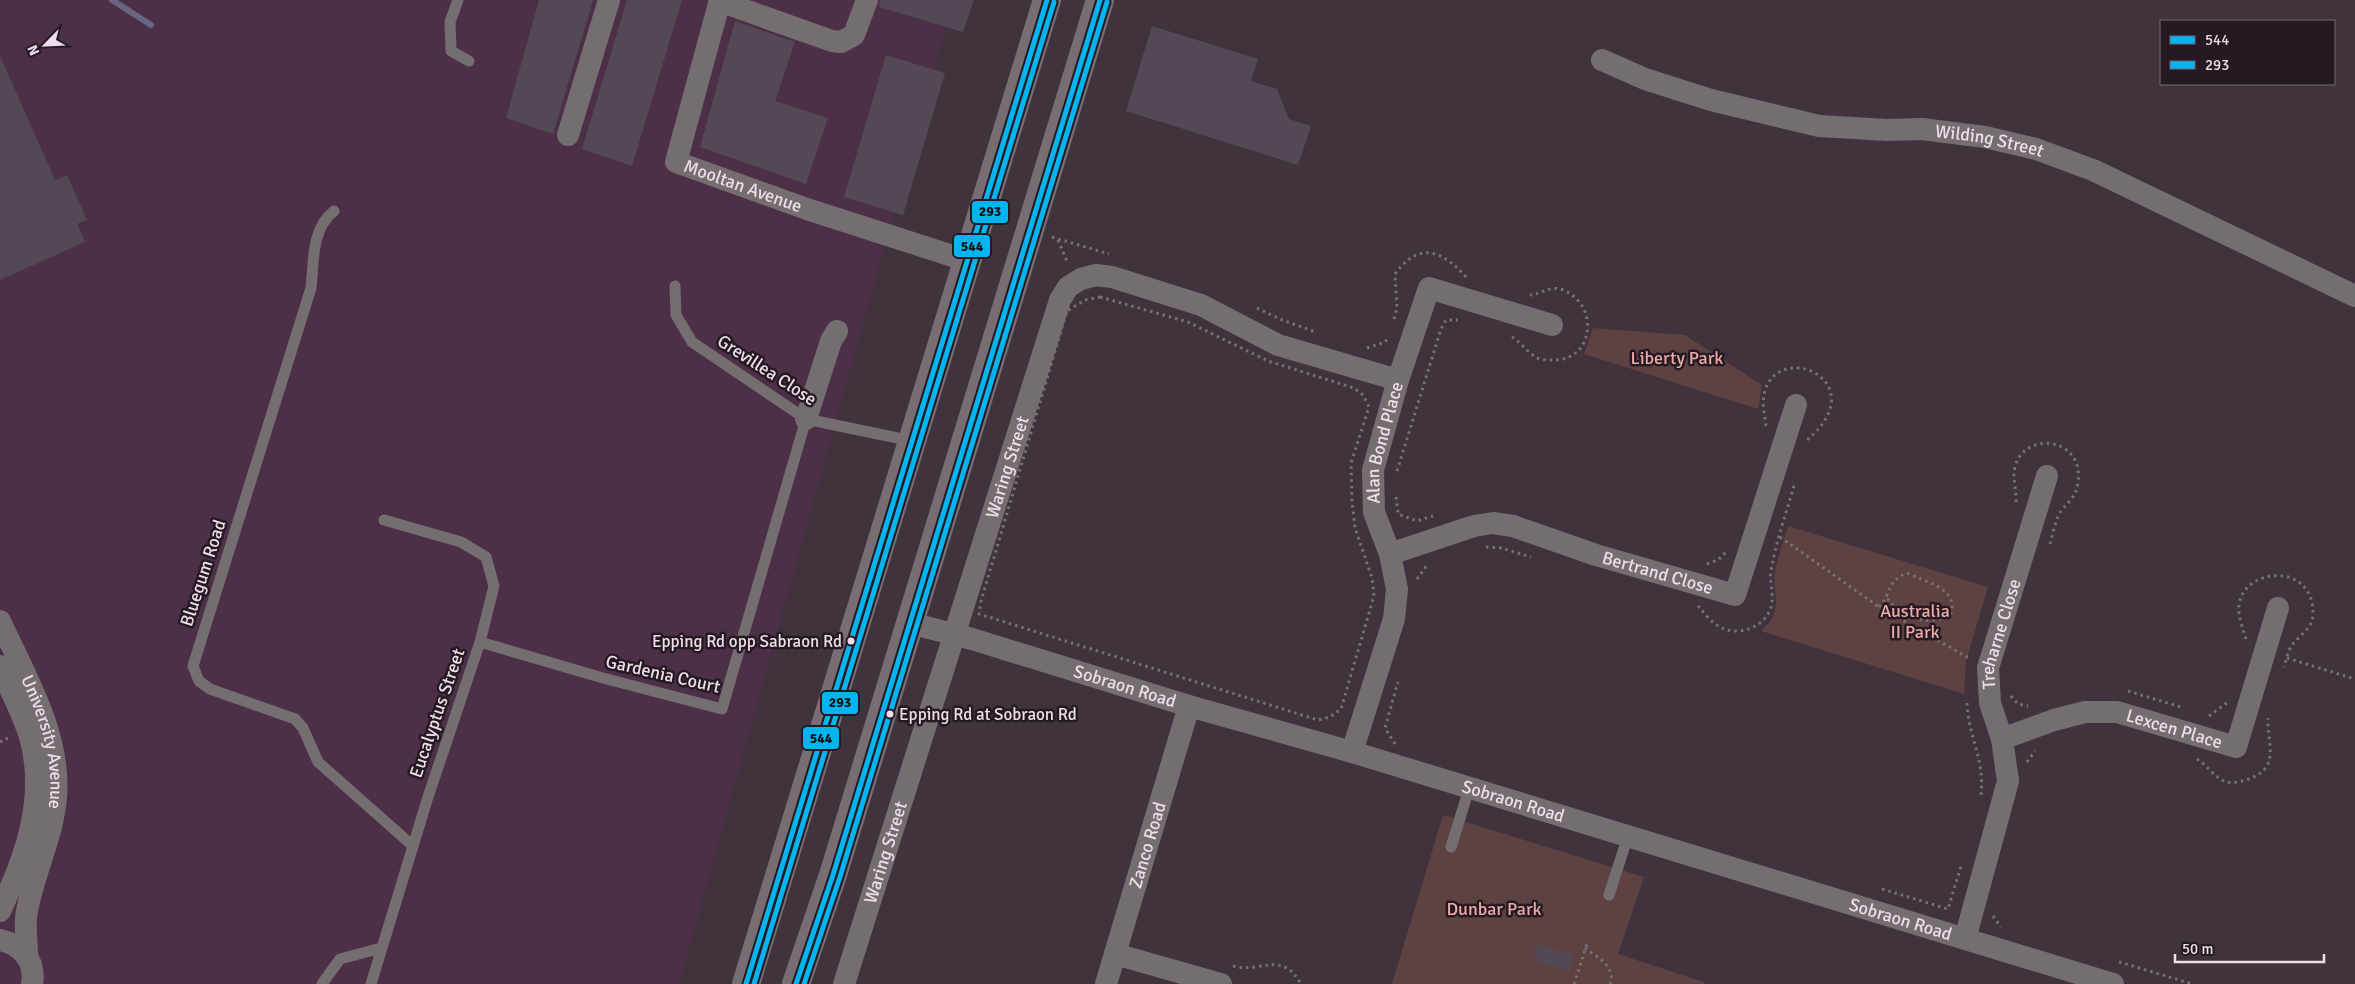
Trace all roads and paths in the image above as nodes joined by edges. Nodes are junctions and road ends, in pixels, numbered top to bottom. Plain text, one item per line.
1 (458, 0) edge
2 (609, 0) edge
3 (867, 0) edge
4 (1047, 0) edge
5 (1100, 0) edge
6 (719, 1) edge
7 (1602, 60) dead end
8 (469, 61) dead end
9 (568, 135) dead end
10 (334, 211) dead end
11 (1058, 239) dead end
12 (968, 261) junction
13 (1070, 268) dead end
14 (1476, 280) dead end
15 (675, 286) dead end
16 (1522, 293) dead end
17 (2355, 296) edge
18 (1085, 300) joint
19 (1466, 323) dead end
20 (1552, 325) dead end
21 (1392, 326) dead end
22 (837, 332) dead end
23 (1503, 334) dead end
24 (1390, 335) dead end
25 (1385, 342) dead end
26 (1398, 380) junction
27 (1796, 405) dead end
28 (806, 419) junction
29 (1766, 431) dead end
30 (912, 441) junction
31 (1807, 441) dead end
32 (2046, 476) dead end
33 (1394, 479) dead end
34 (1796, 480) dead end
35 (1395, 488) dead end
36 (2015, 510) dead end
37 (1436, 515) dead end
38 (384, 520) dead end
39 (1780, 537) junction
40 (1477, 548) dead end
41 (2049, 549) dead end
42 (1729, 550) dead end
43 (1390, 554) junction
44 (1538, 559) dead end
45 (1434, 561) dead end
46 (1698, 562) dead end
47 (1418, 586) dead end
48 (1887, 598) junction
49 (1695, 604) dead end
50 (1879, 607) junction
51 (2278, 608) dead end
52 (0, 621) edge
53 (910, 623) junction
54 (954, 636) junction
55 (480, 642) junction
56 (2247, 642) dead end
57 (2287, 658) junction
58 (0, 666) edge
59 (1968, 666) dead end
60 (1401, 674) dead end
61 (2282, 675) dead end
62 (2355, 679) edge
63 (2009, 687) dead end
64 (2120, 690) dead end
65 (2230, 694) dead end
66 (1967, 702) dead end
67 (2036, 704) dead end
68 (1189, 706) junction
69 (2193, 710) dead end
70 (2202, 713) dead end
71 (2268, 716) dead end
72 (8, 738) dead end
73 (2002, 739) junction
74 (0, 742) edge
75 (1405, 747) dead end
76 (2038, 749) dead end
77 (1352, 752) junction
78 (2194, 757) dead end
79 (2027, 770) dead end
80 (1469, 789) junction
81 (1980, 799) dead end
82 (1628, 836) junction
83 (413, 846) junction
84 (1451, 848) dead end
85 (1965, 854) dead end
86 (1881, 889) dead end
87 (1609, 895) dead end
88 (0, 911) edge
89 (1991, 914) dead end
90 (2009, 930) dead end
91 (1965, 939) junction
92 (0, 940) edge
93 (382, 948) junction
94 (1115, 954) junction
95 (27, 956) junction
96 (2110, 960) dead end
97 (1226, 975) edge
98 (32, 984) edge
99 (322, 984) edge
100 (371, 984) edge
101 (746, 984) edge
102 (796, 984) edge
103 (844, 984) edge
104 (1106, 984) edge
105 (1301, 984) edge
106 (1574, 984) edge
107 (1610, 984) edge
108 (2113, 984) edge
109 (2193, 984) edge

1 - 8 lane
2 - 9 street
3 - 6 street, Mooltan Avenue
4 - 12 main road
5 - 53 main road
6 - 12 street, Mooltan Avenue
7 - 17 street, Wilding Street
10 - 83 lane, Bluegum Road
11 - 13 path
12 - 30 main road
14 - 21 path
15 - 28 lane, Grevillea Close
16 - 23 path
18 - 18 path
19 - 33 path
20 - 26 street, Alan Bond Place
22 - 28 street
24 - 25 path
26 - 43 street, Alan Bond Place
26 - 54 street, Waring Street
27 - 43 street, Bertrand Close
28 - 30 lane, Grevillea Close
28 - 55 lane, Gardenia Court
29 - 31 path
30 - 101 main road
32 - 73 street, Treharne Close
34 - 39 path
35 - 37 path
36 - 41 path
38 - 55 lane, Eucalyptus Street
39 - 49 path
39 - 50 path
40 - 44 path
42 - 46 path
43 - 77 street, Alan Bond Place
45 - 47 path
48 - 48 path
48 - 50 path
50 - 59 path
51 - 73 street, Lexcen Place
52 - 95 street, University Avenue
53 - 54 street, Sobraon Road
53 - 102 main road
54 - 68 street, Sobraon Road
54 - 103 street, Waring Street
55 - 83 lane, Eucalyptus Street
56 - 57 path
57 - 61 path
57 - 62 path
58 - 88 street, University Avenue
60 - 75 path
63 - 67 path
64 - 69 path
65 - 70 path
66 - 81 path
68 - 77 street, Sobraon Road
68 - 94 street, Zanco Road
71 - 78 path
72 - 74 path
73 - 91 street, Treharne Close
76 - 79 path
77 - 80 street, Sobraon Road
80 - 82 street, Sobraon Road
80 - 84 lane
82 - 87 lane
82 - 91 street, Sobraon Road
83 - 93 lane, Eucalyptus Street
85 - 86 path
89 - 90 path
91 - 108 street, Sobraon Road
92 - 95 street
93 - 99 lane
93 - 100 lane, Eucalyptus Street
94 - 97 street
94 - 104 street, Zanco Road
95 - 98 street, University Avenue
96 - 109 path
97 - 105 path
106 - 107 path

